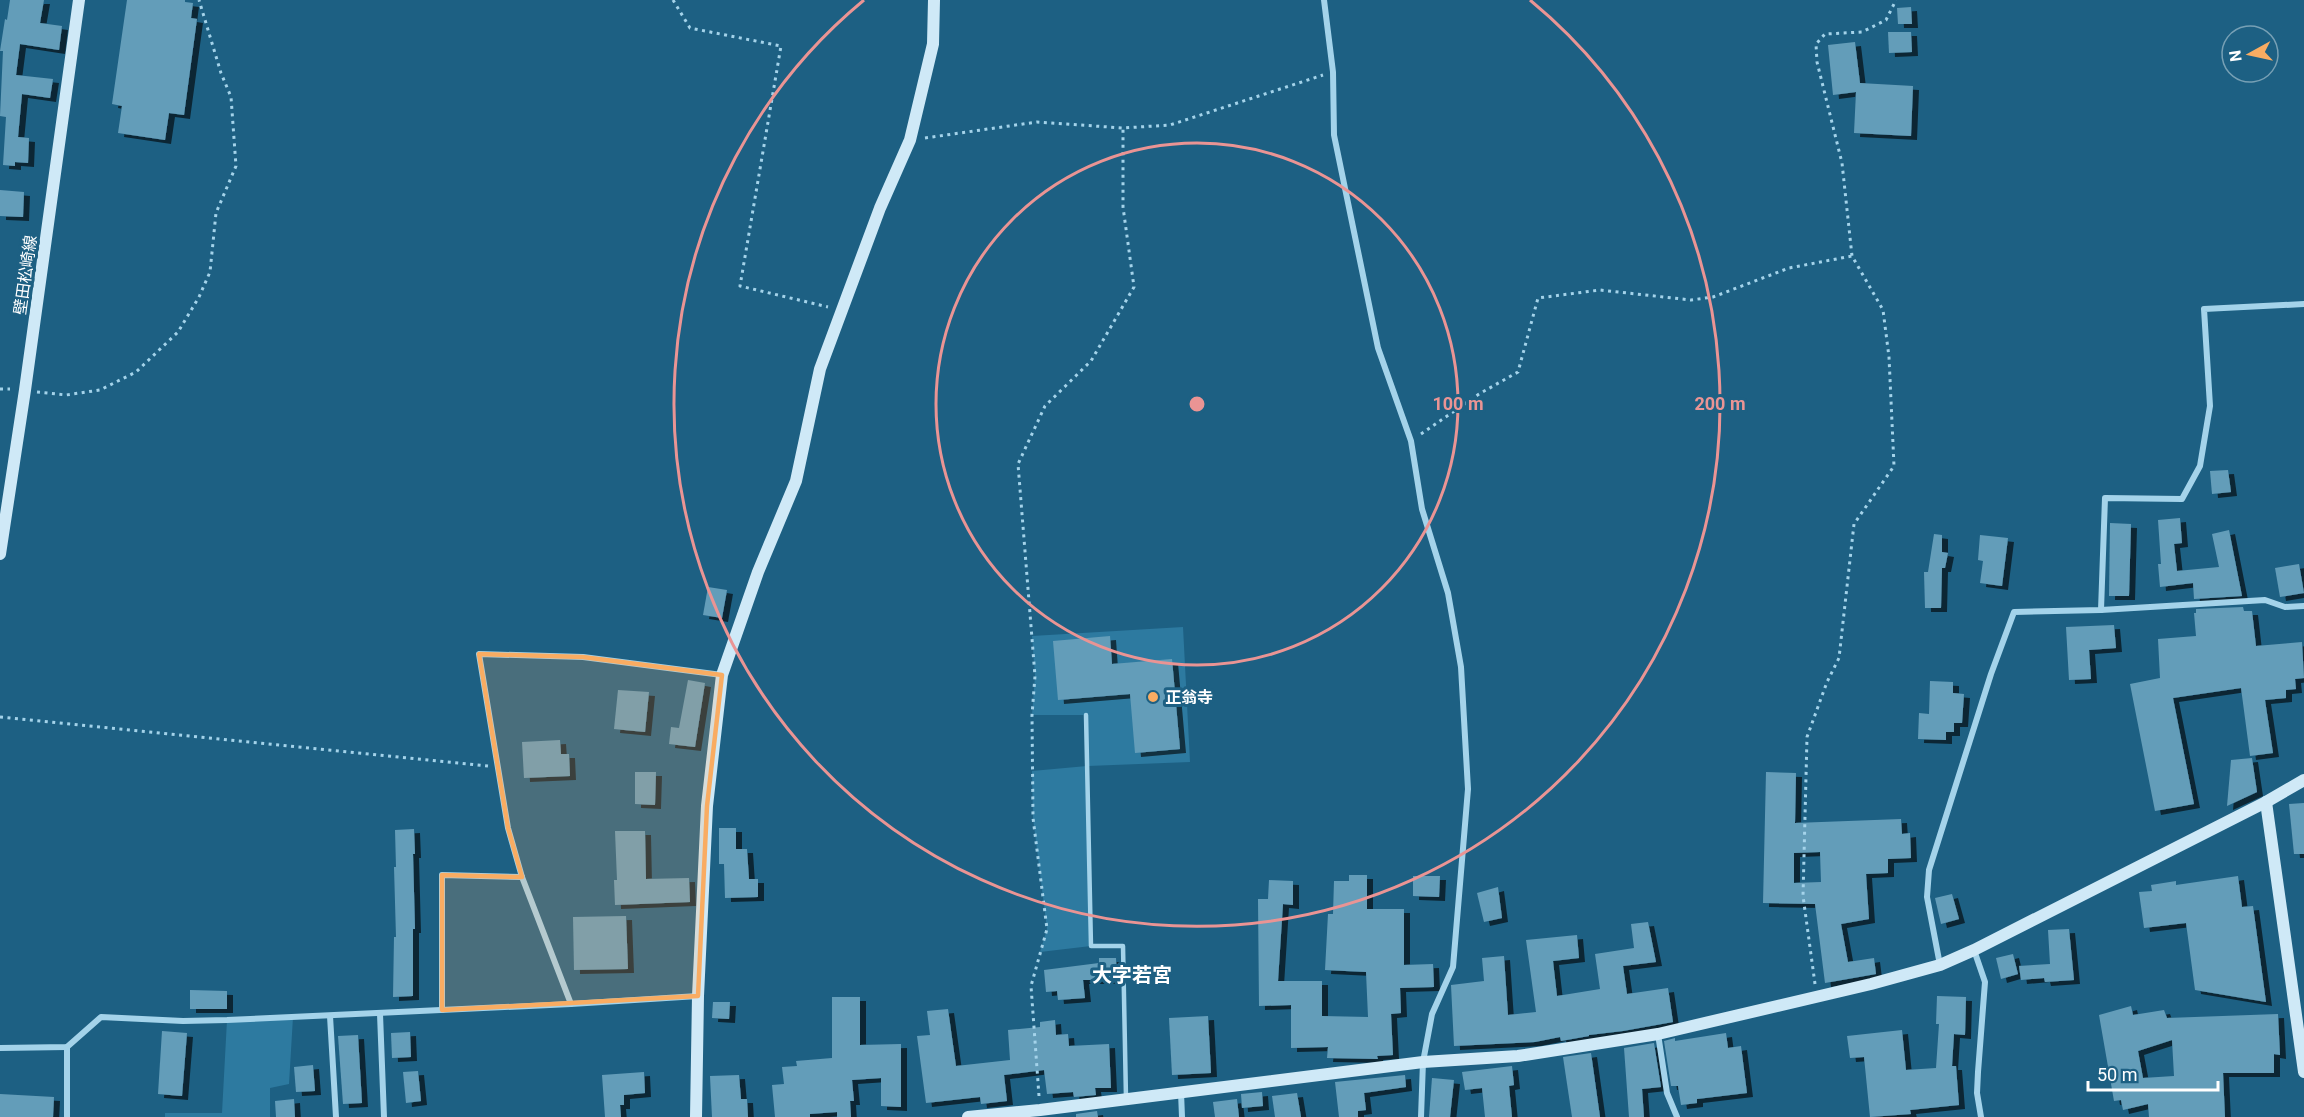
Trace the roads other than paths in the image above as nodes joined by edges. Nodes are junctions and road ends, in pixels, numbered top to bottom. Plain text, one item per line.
1 (79, 0) edge
2 (934, 0) edge
3 (1324, 0) edge
4 (2304, 304) edge
5 (0, 554) edge
6 (2304, 606) edge
7 (2101, 610) junction
8 (722, 675) junction
9 (1086, 715) dead end
10 (2304, 780) edge
11 (2266, 801) junction
12 (522, 876) junction
13 (1974, 950) junction
14 (1940, 965) junction
15 (698, 996) junction
16 (571, 1004) junction
17 (442, 1010) junction
18 (380, 1014) junction
19 (330, 1016) junction
20 (1658, 1034) junction
21 (67, 1047) junction
22 (0, 1048) edge
23 (2303, 1056) edge
24 (1423, 1062) junction
25 (2304, 1072) edge
26 (1181, 1092) junction
27 (1126, 1098) junction
28 (67, 1117) edge
29 (336, 1117) edge
30 (384, 1117) edge
31 (696, 1117) edge
32 (968, 1117) edge
33 (1182, 1117) edge
34 (1421, 1117) edge
35 (1677, 1117) edge
36 (1981, 1117) edge

1 - 5 street, 壁田松崎線
2 - 8 street
3 - 24 street
4 - 7 street
6 - 7 street
7 - 14 street
8 - 12 street
8 - 15 street
9 - 27 lane
10 - 11 street
11 - 13 street
11 - 23 street
12 - 16 street
12 - 17 street
13 - 14 street
13 - 36 street
14 - 20 street
15 - 16 street
15 - 31 street
16 - 17 street
17 - 18 street
18 - 19 street
18 - 30 street
19 - 21 street
19 - 29 street
20 - 24 street
20 - 35 street
21 - 22 street
21 - 28 street
23 - 25 street
24 - 26 street
24 - 34 street
26 - 27 street
26 - 33 street
27 - 32 street

